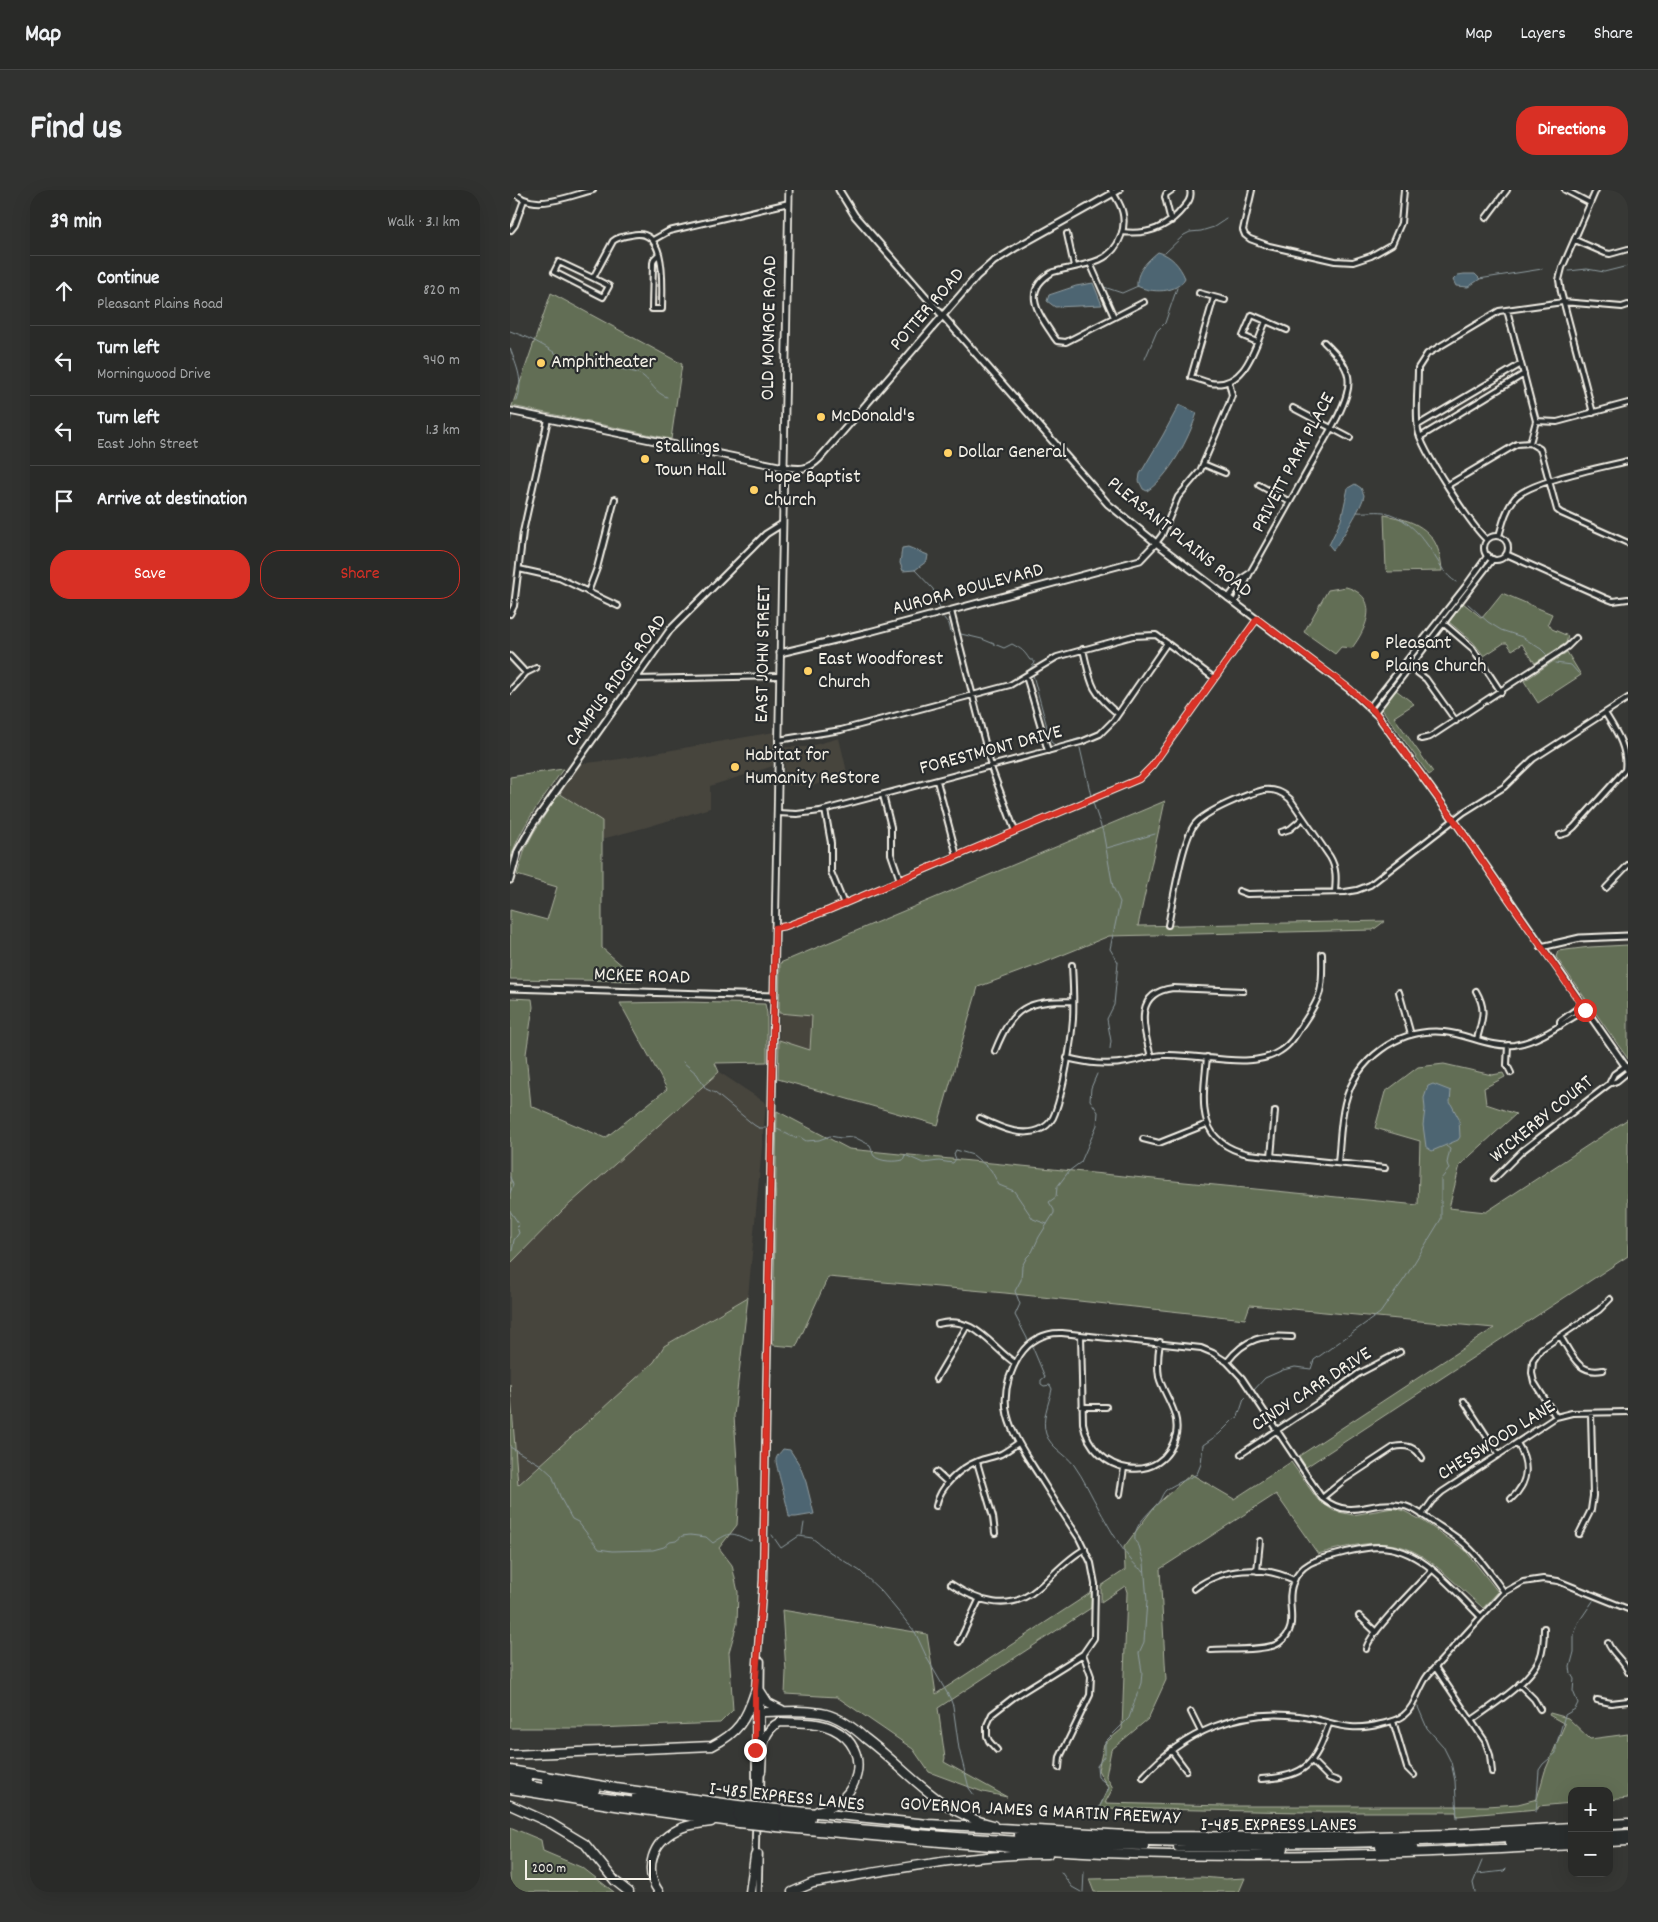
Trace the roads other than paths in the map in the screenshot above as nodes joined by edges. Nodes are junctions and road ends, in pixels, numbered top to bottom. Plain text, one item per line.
1 (512, 190) edge
2 (593, 190) edge
3 (789, 190) edge
4 (839, 190) edge
5 (1119, 190) edge
6 (1172, 190) edge
7 (1190, 190) edge
8 (1252, 190) edge
9 (1404, 190) edge
10 (1507, 190) edge
11 (1565, 190) edge
12 (1596, 190) edge
13 (1112, 192) edge
14 (524, 200) junction
15 (789, 203) junction
16 (1590, 203) junction
17 (1486, 218) dead end
18 (1171, 221) junction
19 (511, 230) edge
20 (1122, 232) junction
21 (1067, 234) dead end
22 (652, 240) junction
23 (1575, 240) junction
24 (1628, 249) edge
25 (659, 254) junction
26 (1090, 262) junction
27 (1074, 266) junction
28 (593, 278) junction
29 (1200, 293) dead end
30 (1214, 297) junction
31 (1225, 300) dead end
32 (1144, 302) dead end
33 (1564, 302) junction
34 (1628, 305) edge
35 (1507, 310) junction
36 (942, 315) junction
37 (1114, 317) junction
38 (1266, 321) junction
39 (1286, 330) dead end
40 (1257, 342) junction
41 (1324, 342) dead end
42 (1521, 364) junction
43 (1524, 374) junction
44 (1229, 382) junction
45 (1628, 404) edge
46 (1293, 408) dead end
47 (510, 411) edge
48 (1592, 413) junction
49 (548, 419) junction
50 (1536, 421) junction
51 (1418, 425) junction
52 (1331, 428) junction
53 (1420, 437) junction
54 (1350, 438) dead end
55 (1530, 443) junction
56 (1628, 461) edge
57 (1203, 464) junction
58 (783, 467) junction
59 (1225, 473) dead end
60 (1549, 482) junction
61 (1259, 485) dead end
62 (1448, 485) junction
63 (615, 498) dead end
64 (1290, 502) junction
65 (782, 524) junction
66 (1499, 536) junction
67 (1487, 540) junction
68 (1156, 543) junction
69 (1628, 543) edge
70 (1506, 554) junction
71 (1488, 555) junction
72 (1493, 559) junction
73 (519, 569) junction
74 (1250, 573) junction
75 (588, 592) junction
76 (1228, 598) junction
77 (1628, 599) edge
78 (1235, 603) junction
79 (618, 606) dead end
80 (951, 611) junction
81 (510, 614) edge
82 (1257, 619) junction
83 (1444, 624) junction
84 (1576, 638) dead end
85 (1167, 643) junction
86 (1083, 649) junction
87 (780, 653) junction
88 (510, 656) edge
89 (1409, 666) junction
90 (536, 668) dead end
91 (526, 673) junction
92 (779, 676) junction
93 (1026, 676) junction
94 (1214, 678) junction
95 (635, 679) junction
96 (510, 691) edge
97 (1501, 692) junction
98 (972, 696) junction
99 (1628, 698) edge
100 (1370, 707) junction
101 (1375, 712) junction
102 (1118, 714) junction
103 (1605, 714) junction
104 (1456, 721) junction
105 (1421, 739) dead end
106 (778, 740) junction
107 (1048, 751) junction
108 (992, 766) junction
109 (938, 781) junction
110 (883, 795) junction
111 (825, 810) junction
112 (777, 813) junction
113 (1303, 818) junction
114 (1454, 820) junction
115 (1015, 831) junction
116 (1281, 832) dead end
117 (1560, 835) dead end
118 (958, 856) junction
119 (1628, 865) edge
120 (510, 880) edge
121 (900, 880) junction
122 (1606, 888) dead end
123 (1239, 891) dead end
124 (1335, 892) junction
125 (844, 904) junction
126 (1168, 925) dead end
127 (775, 928) junction
128 (1628, 936) edge
129 (1541, 947) junction
130 (1322, 954) dead end
131 (1072, 964) dead end
132 (510, 988) edge
133 (1243, 991) dead end
134 (1476, 991) dead end
135 (1399, 992) dead end
136 (774, 996) junction
137 (1073, 1002) junction
138 (1583, 1007) junction
139 (1410, 1035) junction
140 (1477, 1039) junction
141 (1508, 1045) junction
142 (995, 1052) dead end
143 (1151, 1057) junction
144 (1207, 1057) junction
145 (1067, 1058) junction
146 (1627, 1069) edge
147 (1511, 1073) dead end
148 (1609, 1084) junction
149 (1275, 1111) dead end
150 (980, 1118) dead end
151 (1207, 1124) junction
152 (1143, 1140) dead end
153 (1271, 1157) junction
154 (1338, 1164) junction
155 (1386, 1168) dead end
156 (1494, 1179) dead end
157 (1610, 1299) dead end
158 (938, 1324) dead end
159 (967, 1326) junction
160 (1081, 1335) junction
161 (1560, 1336) junction
162 (1292, 1337) dead end
163 (1160, 1342) junction
164 (1400, 1352) dead end
165 (1227, 1362) junction
166 (1015, 1363) junction
167 (1604, 1370) dead end
168 (936, 1379) dead end
169 (1464, 1401) dead end
170 (1082, 1407) junction
171 (1106, 1407) dead end
172 (1628, 1412) edge
173 (1591, 1413) junction
174 (1556, 1417) junction
175 (1277, 1431) junction
176 (1018, 1443) junction
177 (1517, 1443) junction
178 (1241, 1454) dead end
179 (1499, 1455) junction
180 (1422, 1458) dead end
181 (977, 1462) junction
182 (1124, 1468) junction
183 (936, 1472) dead end
184 (948, 1483) junction
185 (1120, 1494) dead end
186 (1322, 1498) junction
187 (1511, 1499) dead end
188 (936, 1506) dead end
189 (1422, 1515) junction
190 (995, 1533) dead end
191 (1579, 1534) dead end
192 (1260, 1541) dead end
193 (1085, 1549) junction
194 (1257, 1570) junction
195 (1432, 1570) junction
196 (1294, 1580) junction
197 (951, 1584) dead end
198 (1194, 1589) dead end
199 (1504, 1592) junction
200 (979, 1600) junction
201 (1628, 1609) edge
202 (1359, 1616) dead end
203 (1481, 1617) junction
204 (1544, 1628) dead end
205 (1376, 1632) junction
206 (960, 1642) dead end
207 (1608, 1643) dead end
208 (1366, 1649) dead end
209 (1211, 1650) dead end
210 (1083, 1654) junction
211 (1435, 1668) junction
212 (1628, 1672) edge
213 (1519, 1684) junction
214 (758, 1692) junction
215 (1597, 1700) dead end
216 (1628, 1701) edge
217 (1540, 1709) dead end
218 (761, 1712) junction
219 (794, 1712) junction
220 (1191, 1712) dead end
221 (1472, 1720) junction
222 (1393, 1721) junction
223 (1330, 1724) junction
224 (1201, 1732) junction
225 (997, 1750) dead end
226 (1171, 1750) junction
227 (510, 1755) edge
228 (1312, 1761) junction
229 (1059, 1768) dead end
230 (510, 1770) edge
231 (1186, 1770) dead end
232 (761, 1771) junction
233 (1492, 1772) dead end
234 (1414, 1775) dead end
235 (510, 1776) edge
236 (1143, 1776) dead end
237 (1261, 1779) dead end
238 (1338, 1781) dead end
239 (510, 1782) edge
240 (510, 1789) edge
241 (510, 1805) edge
242 (796, 1811) junction
243 (738, 1814) junction
244 (776, 1818) junction
245 (727, 1821) junction
246 (1628, 1823) edge
247 (1613, 1824) edge
248 (1568, 1827) edge
249 (1628, 1828) edge
250 (1025, 1830) junction
251 (1613, 1830) edge
252 (1568, 1833) edge
253 (1628, 1834) edge
254 (1613, 1835) edge
255 (1568, 1838) edge
256 (1628, 1841) edge
257 (1613, 1842) edge
258 (1568, 1845) edge
259 (1089, 1852) junction
260 (755, 1856) joint
261 (630, 1892) edge
262 (659, 1892) edge
263 (751, 1892) edge
264 (758, 1892) edge
265 (792, 1892) edge

1 - 14 street
2 - 14 street
3 - 15 main road, OLD MONROE ROAD
4 - 36 street, PLEASANT PLAINS ROAD
5 - 13 street, POTTER ROAD
6 - 18 street
7 - 18 street
8 - 9 street
10 - 17 street
11 - 16 street
12 - 16 street
13 - 20 street
13 - 36 street, POTTER ROAD
14 - 19 street
15 - 22 street
15 - 58 main road, OLD MONROE ROAD
16 - 23 street
18 - 20 street
20 - 26 street
21 - 27 street
22 - 25 street
22 - 28 street
23 - 24 street
23 - 33 street
25 - 25 street
26 - 27 street
26 - 37 street
27 - 37 street
28 - 28 street
29 - 30 street
30 - 31 street
30 - 44 street
32 - 37 street
33 - 34 street
33 - 35 street
33 - 48 street
35 - 42 street
35 - 51 street
36 - 58 street, POTTER ROAD
36 - 68 street, PLEASANT PLAINS ROAD
38 - 39 street
38 - 40 street
38 - 40 street
40 - 44 street
41 - 52 street, PRIVETT PARK PLACE
42 - 43 street
42 - 51 street
43 - 50 street
43 - 53 street
44 - 57 street
45 - 48 street
46 - 52 street
47 - 49 main road
48 - 50 street
49 - 58 main road
49 - 73 street
50 - 55 street
51 - 53 street
52 - 54 street
52 - 64 street, PRIVETT PARK PLACE
53 - 62 street
55 - 60 street
55 - 62 street
56 - 60 street
57 - 59 street
57 - 68 street
58 - 65 main road, EAST JOHN STREET
60 - 66 street
60 - 69 street
61 - 64 street
62 - 67 street
63 - 75 street
64 - 74 street, PRIVETT PARK PLACE
65 - 87 main road, EAST JOHN STREET
65 - 95 street, CAMPUS RIDGE ROAD
66 - 67 street
66 - 70 street
67 - 71 street
68 - 76 street, PLEASANT PLAINS ROAD
68 - 80 street, AURORA BOULEVARD
70 - 72 street
70 - 77 street
71 - 72 street
71 - 100 street
72 - 83 street
73 - 75 street
73 - 81 street
74 - 76 street, PRIVETT PARK PLACE
74 - 78 street, PRIVETT PARK PLACE
75 - 79 street
76 - 78 street, PLEASANT PLAINS ROAD
78 - 82 street, PLEASANT PLAINS ROAD
80 - 87 street, AURORA BOULEVARD
80 - 98 street
82 - 94 street
82 - 100 street, PLEASANT PLAINS ROAD
83 - 89 street
83 - 97 street
84 - 97 street
85 - 86 street
85 - 94 street
85 - 102 street, FORESTMONT DRIVE
86 - 93 street
86 - 102 street
87 - 92 main road, EAST JOHN STREET
88 - 91 street
89 - 101 street
89 - 104 street
90 - 91 street
91 - 96 street
92 - 95 street
92 - 106 main road, EAST JOHN STREET
93 - 98 street
93 - 107 street
94 - 115 street
95 - 120 street, CAMPUS RIDGE ROAD
97 - 104 street
98 - 106 street
98 - 108 street
99 - 103 street
100 - 101 street, PLEASANT PLAINS ROAD
101 - 114 street, PLEASANT PLAINS ROAD
102 - 107 street, FORESTMONT DRIVE
103 - 114 street
103 - 117 street
104 - 105 street
106 - 112 main road, EAST JOHN STREET
107 - 108 street, FORESTMONT DRIVE
108 - 109 street, FORESTMONT DRIVE
108 - 115 street
109 - 110 street, FORESTMONT DRIVE
109 - 118 street
110 - 111 street, FORESTMONT DRIVE
110 - 121 street
111 - 112 street, FORESTMONT DRIVE
111 - 125 street
112 - 127 main road, EAST JOHN STREET
113 - 116 street
113 - 124 street
113 - 126 street
114 - 124 street
114 - 129 street, PLEASANT PLAINS ROAD
115 - 118 street
118 - 121 street
119 - 122 street
121 - 125 street
123 - 124 street
125 - 127 street
127 - 136 main road, EAST JOHN STREET
128 - 129 street
129 - 138 street, PLEASANT PLAINS ROAD
130 - 144 street
131 - 137 street
132 - 136 street, MCKEE ROAD
133 - 143 street
134 - 140 street
135 - 139 street
136 - 214 main road, EAST JOHN STREET
137 - 142 street
137 - 145 street
138 - 141 street
138 - 146 street, PLEASANT PLAINS ROAD
139 - 140 street
139 - 154 street
140 - 141 street
141 - 147 street
143 - 144 street
143 - 145 street
144 - 151 street
145 - 150 street
146 - 148 street, WICKERBY COURT
146 - 148 street, WICKERBY COURT
148 - 156 street, WICKERBY COURT
149 - 153 street
151 - 152 street
151 - 153 street
153 - 154 street
154 - 155 street
157 - 161 street
158 - 159 street
159 - 166 street
159 - 168 street
160 - 163 street
160 - 166 street
160 - 170 street
161 - 167 street
161 - 174 street
162 - 165 street
163 - 165 street
163 - 182 street
164 - 175 street, CINDY CARR DRIVE
165 - 175 street
166 - 176 street
169 - 179 street
170 - 171 street
170 - 182 street
172 - 173 street, CHESSWOOD LANE
173 - 174 street, CHESSWOOD LANE
173 - 191 street
174 - 177 street, CHESSWOOD LANE
175 - 178 street, CINDY CARR DRIVE
175 - 186 street
176 - 181 street
176 - 193 street
177 - 179 street, CHESSWOOD LANE
177 - 187 street
179 - 189 street, CHESSWOOD LANE
180 - 186 street
181 - 184 street
181 - 190 street
182 - 185 street
183 - 184 street
184 - 188 street
186 - 189 street
189 - 199 street
192 - 194 street
193 - 200 street
193 - 210 street
194 - 196 street
194 - 198 street
195 - 196 street
195 - 203 street
195 - 205 street
196 - 209 street
197 - 200 street
199 - 201 street
199 - 203 street
200 - 206 street
202 - 205 street
203 - 211 street
204 - 213 street
205 - 208 street
207 - 212 street
210 - 225 street
210 - 229 street
211 - 221 street
211 - 222 street
213 - 217 street
213 - 221 street
214 - 218 main road, EAST JOHN STREET
214 - 219 highway
214 - 227 highway
214 - 260 main road, EAST JOHN STREET
215 - 216 street
218 - 219 highway
218 - 232 main road, EAST JOHN STREET
219 - 250 highway
220 - 224 street
221 - 233 street
222 - 223 street
222 - 234 street
223 - 224 street
223 - 228 street
224 - 226 street
226 - 231 street
226 - 236 street
228 - 237 street
228 - 238 street
230 - 243 highway, GOVERNOR JAMES G MARTIN FREEWAY
232 - 242 highway
232 - 264 main road, EAST JOHN STREET
235 - 243 highway, I-485 EXPRESS LANES
239 - 243 highway, I-485 EXPRESS LANES
240 - 245 highway, GOVERNOR JAMES G MARTIN FREEWAY
241 - 261 highway
242 - 244 highway, GOVERNOR JAMES G MARTIN FREEWAY
242 - 250 highway, GOVERNOR JAMES G MARTIN FREEWAY
243 - 244 highway, GOVERNOR JAMES G MARTIN FREEWAY, bridge
243 - 244 highway, GOVERNOR JAMES G MARTIN FREEWAY, bridge
243 - 245 highway, GOVERNOR JAMES G MARTIN FREEWAY
244 - 252 highway, I-485 EXPRESS LANES
244 - 255 highway, I-485 EXPRESS LANES
244 - 259 highway, GOVERNOR JAMES G MARTIN FREEWAY
245 - 262 highway
246 - 247 highway
248 - 250 highway, GOVERNOR JAMES G MARTIN FREEWAY
249 - 251 highway
253 - 254 highway
256 - 257 highway
258 - 259 highway, GOVERNOR JAMES G MARTIN FREEWAY
259 - 265 highway
260 - 263 highway

